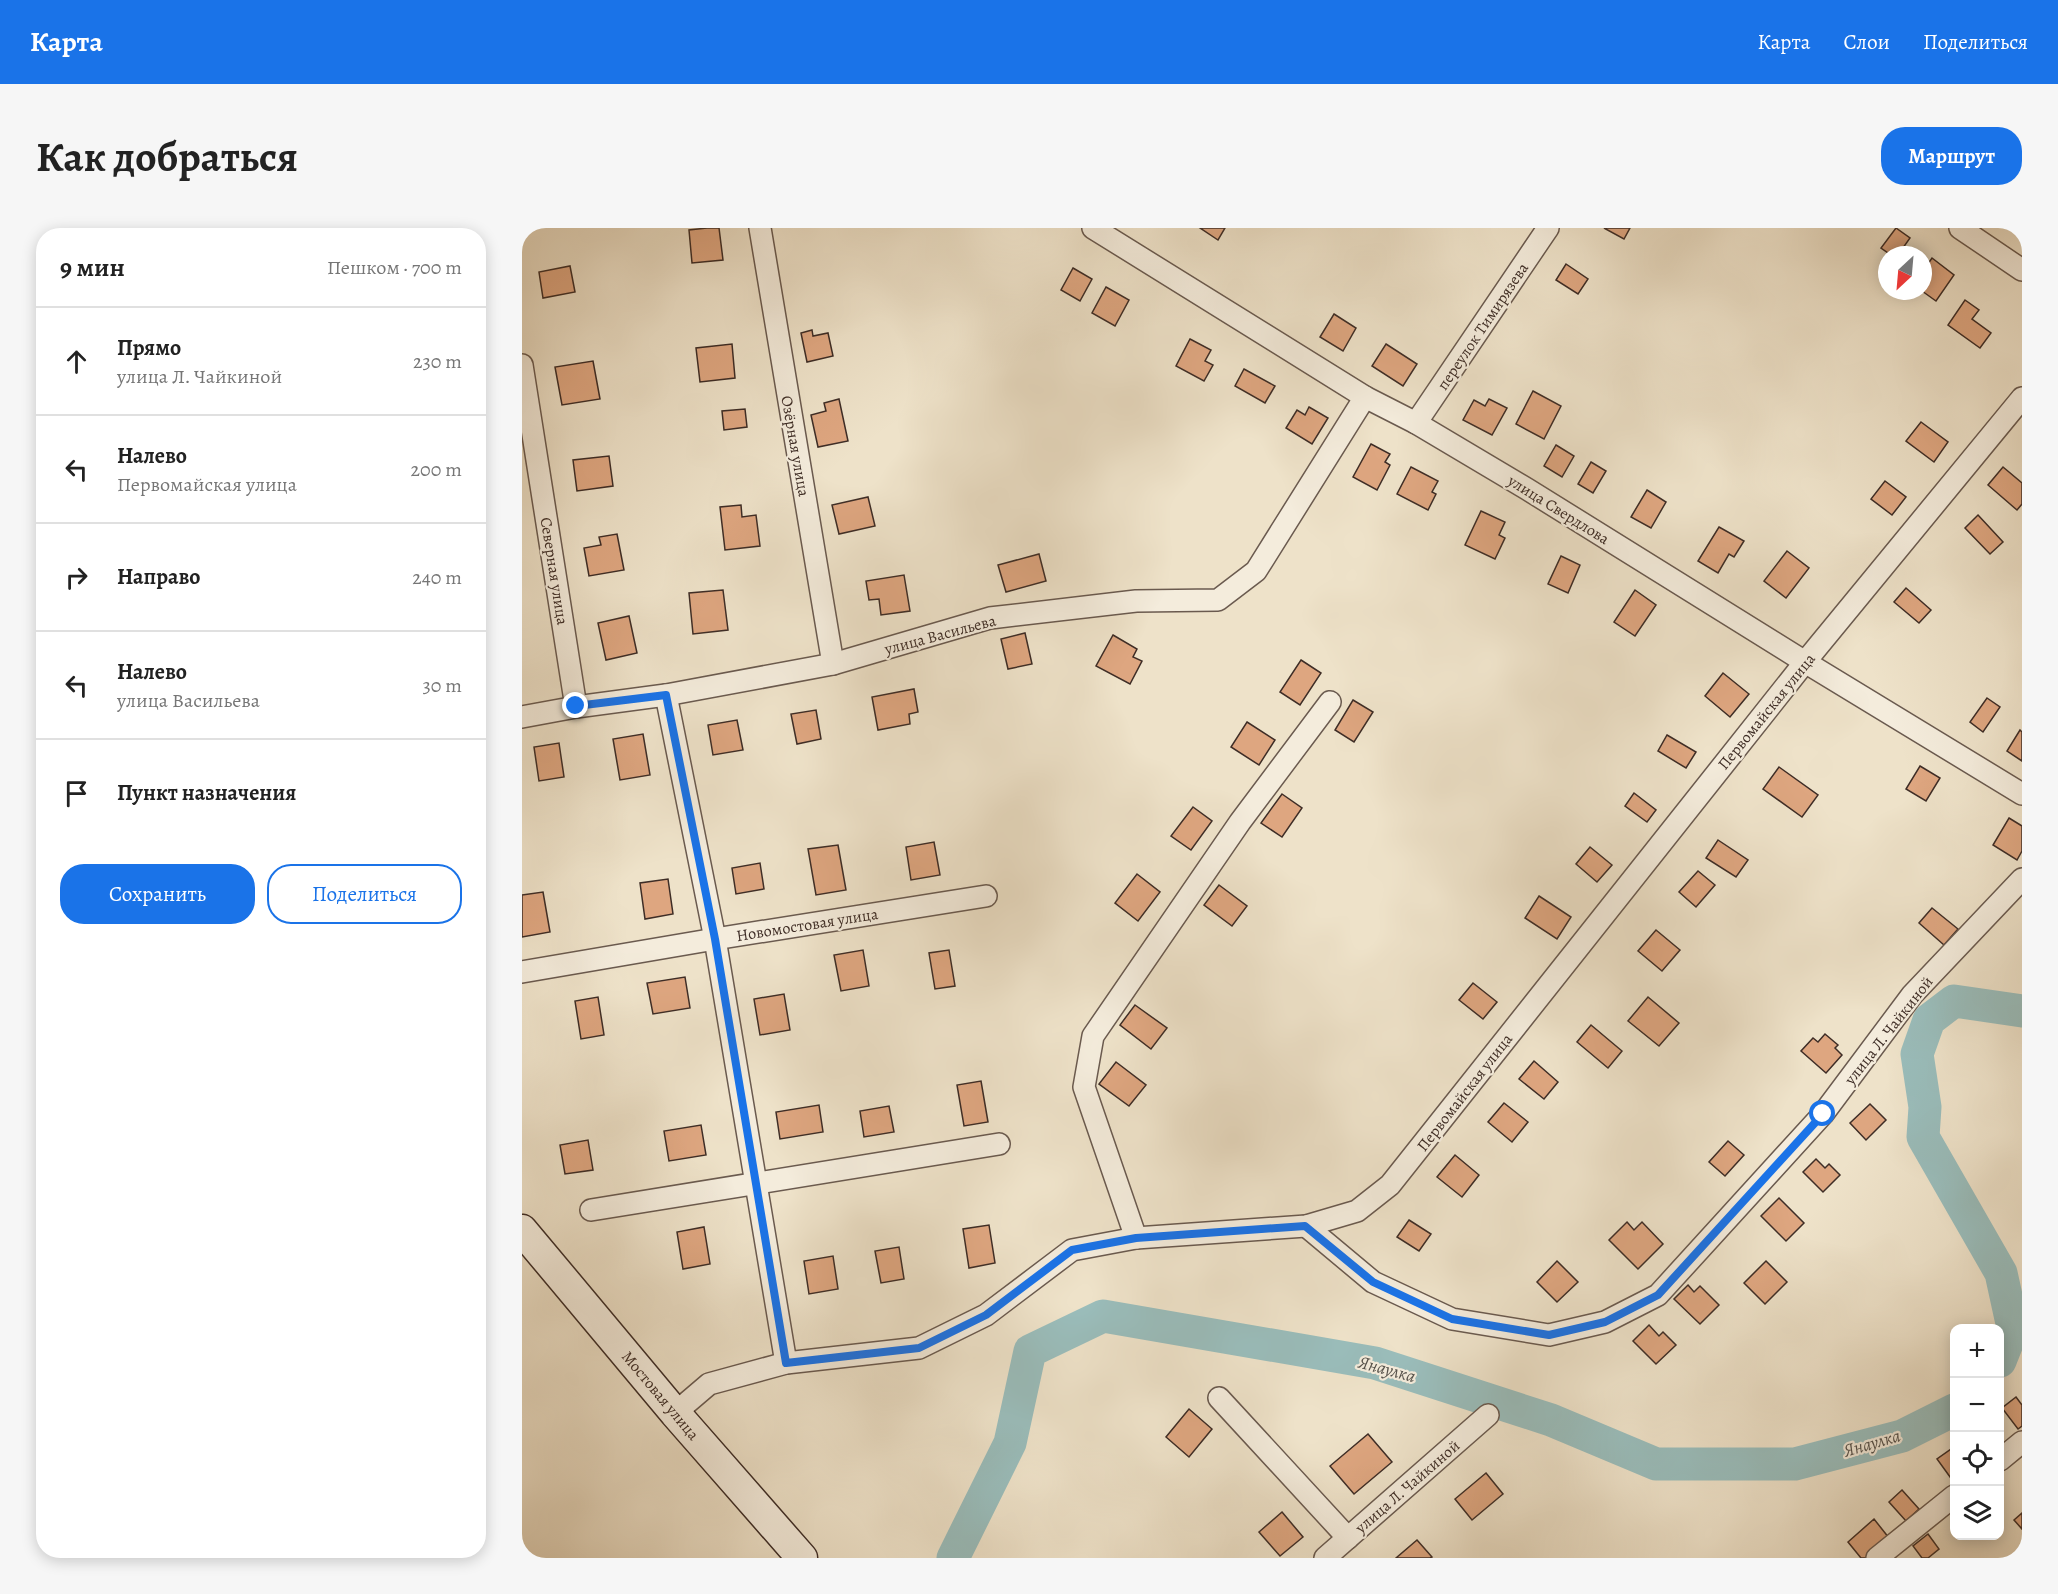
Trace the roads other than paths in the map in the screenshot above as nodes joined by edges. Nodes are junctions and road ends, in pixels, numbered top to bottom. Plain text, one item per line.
1 (760, 228) edge
2 (1093, 228) edge
3 (1548, 228) edge
4 (1960, 228) edge
5 (2022, 270) edge
6 (522, 365) edge
7 (1365, 397) junction
8 (2022, 398) edge
9 (1416, 423) junction
10 (1805, 662) junction
11 (833, 664) junction
12 (666, 695) junction
13 (1330, 702) dead end
14 (576, 706) junction
15 (522, 717) edge
16 (2022, 794) edge
17 (2022, 879) edge
18 (986, 896) dead end
19 (715, 939) junction
20 (522, 972) edge
21 (999, 1144) dead end
22 (755, 1184) junction
23 (591, 1210) dead end
24 (1305, 1226) junction
25 (522, 1230) edge
26 (1136, 1238) junction
27 (786, 1363) junction
28 (1219, 1398) dead end
29 (675, 1413) junction
30 (1488, 1415) dead end
31 (1950, 1499) edge
32 (1348, 1538) junction
33 (802, 1558) edge
34 (1325, 1558) edge
35 (1877, 1558) edge

1 - 11 street, Озёрная улица
2 - 7 street, улица Свердлова
3 - 9 street, переулок Тимирязева
4 - 5 street
6 - 14 street, Северная улица
7 - 9 street, улица Свердлова
7 - 11 street, улица Васильева
8 - 10 street, Первомайская улица
9 - 10 street, улица Свердлова
10 - 16 street, улица Свердлова
10 - 24 street, Первомайская улица
11 - 12 street, улица Васильева
12 - 14 street, улица Васильева
12 - 19 street
13 - 26 street
14 - 15 street, улица Васильева
17 - 24 street, улица Л. Чайкиной
18 - 19 street, Новомостовая улица
19 - 20 street, Новомостовая улица
19 - 22 street
21 - 22 street
22 - 23 street
22 - 27 street
24 - 26 street, Первомайская улица
25 - 29 main road, Мостовая улица
26 - 27 street, Первомайская улица
27 - 29 street, Первомайская улица
28 - 32 street
29 - 33 main road, Мостовая улица
30 - 32 street, улица Л. Чайкиной
31 - 35 street
32 - 34 street, улица Л. Чайкиной

